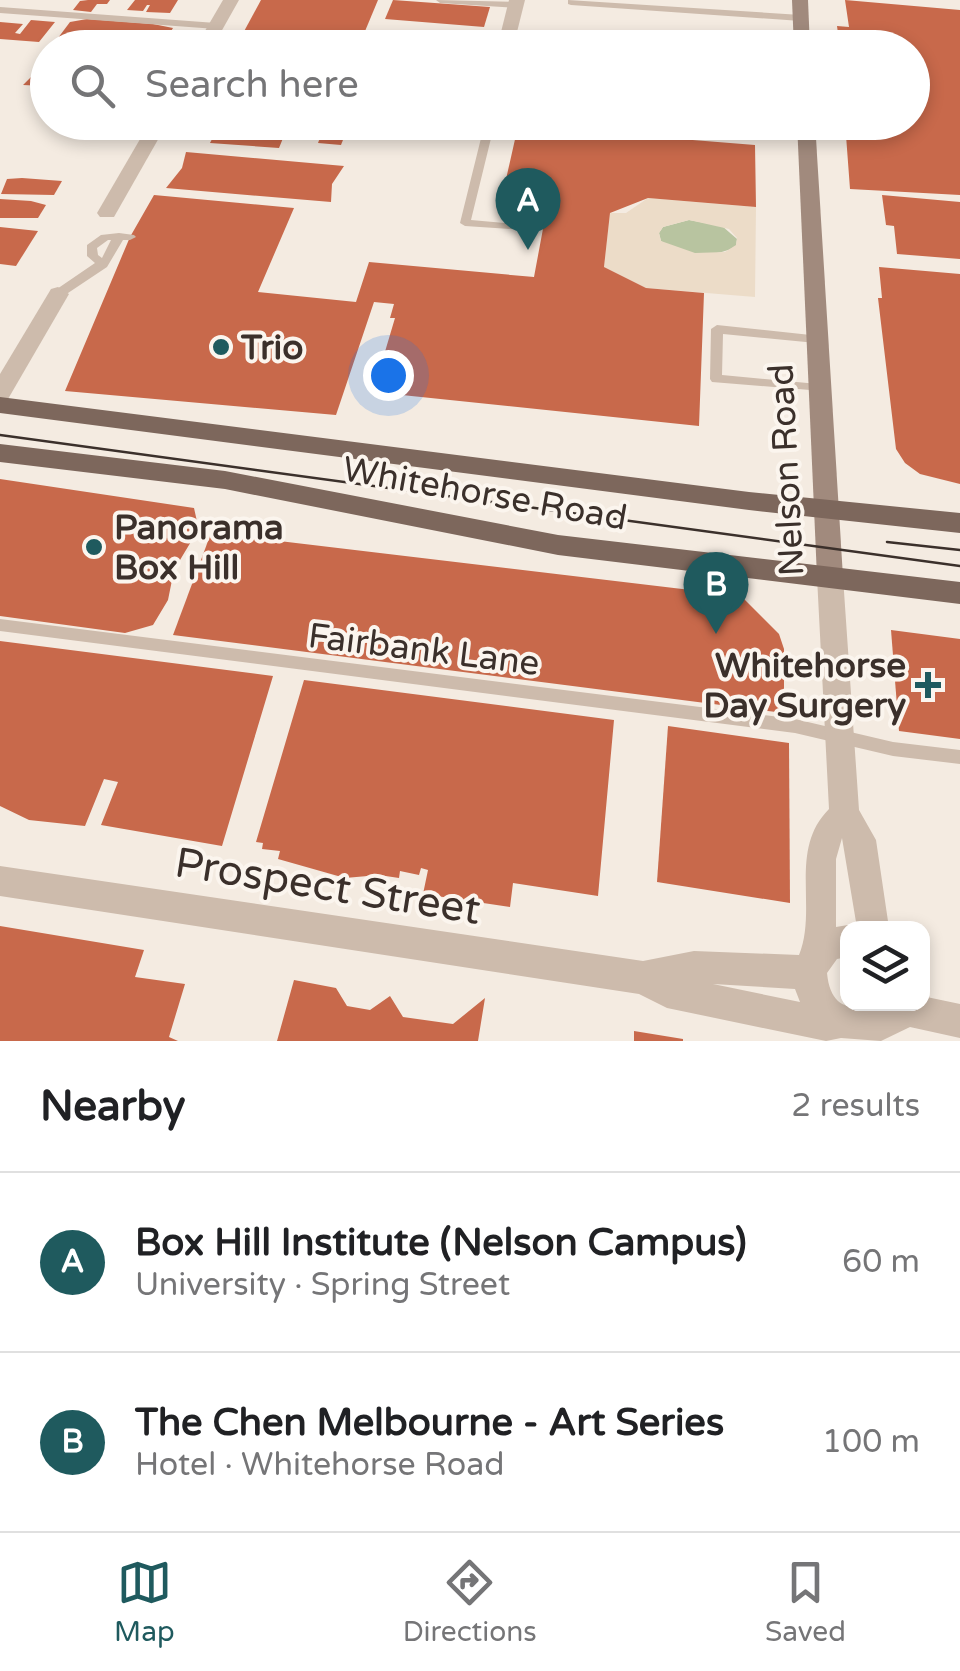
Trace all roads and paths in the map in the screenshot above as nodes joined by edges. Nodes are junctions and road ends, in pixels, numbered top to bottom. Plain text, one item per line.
1 (231, 0) edge
2 (440, 0) edge
3 (571, 2) edge
4 (517, 3) edge
5 (801, 9) edge
6 (0, 10) edge
7 (216, 26) junction
8 (214, 30) edge
9 (509, 30) edge
10 (149, 140) edge
11 (486, 140) edge
12 (807, 140) edge
13 (526, 206) dead end
14 (106, 213) dead end
15 (103, 264) junction
16 (58, 294) joint
17 (816, 340) junction
18 (818, 388) junction
19 (0, 393) edge
20 (0, 406) edge
21 (0, 452) edge
22 (826, 509) junction
23 (960, 523) edge
24 (830, 578) junction
25 (960, 593) edge
26 (0, 625) edge
27 (840, 738) junction
28 (960, 757) edge
29 (844, 814) junction
30 (0, 881) edge
31 (872, 921) edge
32 (825, 954) edge
33 (643, 978) junction
34 (960, 1022) edge
35 (831, 1025) junction
36 (888, 1027) edge

1 - 7 street
2 - 4 lane
3 - 5 lane
4 - 9 street
6 - 7 lane
7 - 8 street
10 - 14 street
11 - 13 lane
12 - 17 street, Nelson Road
15 - 15 lane
15 - 16 lane
16 - 19 street
17 - 18 street, Nelson Road
17 - 18 lane
18 - 22 street, Nelson Road
20 - 22 main road, Whitehorse Road
21 - 24 main road, Whitehorse Road
22 - 23 main road, Whitehorse Road
22 - 24 street, Nelson Road
24 - 25 main road, Whitehorse Road
24 - 27 street, Nelson Road
26 - 27 lane, Fairbank Lane
27 - 28 lane, Fairbank Lane
27 - 29 street, Nelson Road
29 - 31 street, Nelson Road
29 - 32 street, Nelson Road
30 - 33 street, Prospect Street
32 - 33 street, Prospect Street
32 - 35 street, Nelson Road
33 - 35 street, Prospect Street
34 - 36 street
35 - 36 street, Prospect Street

